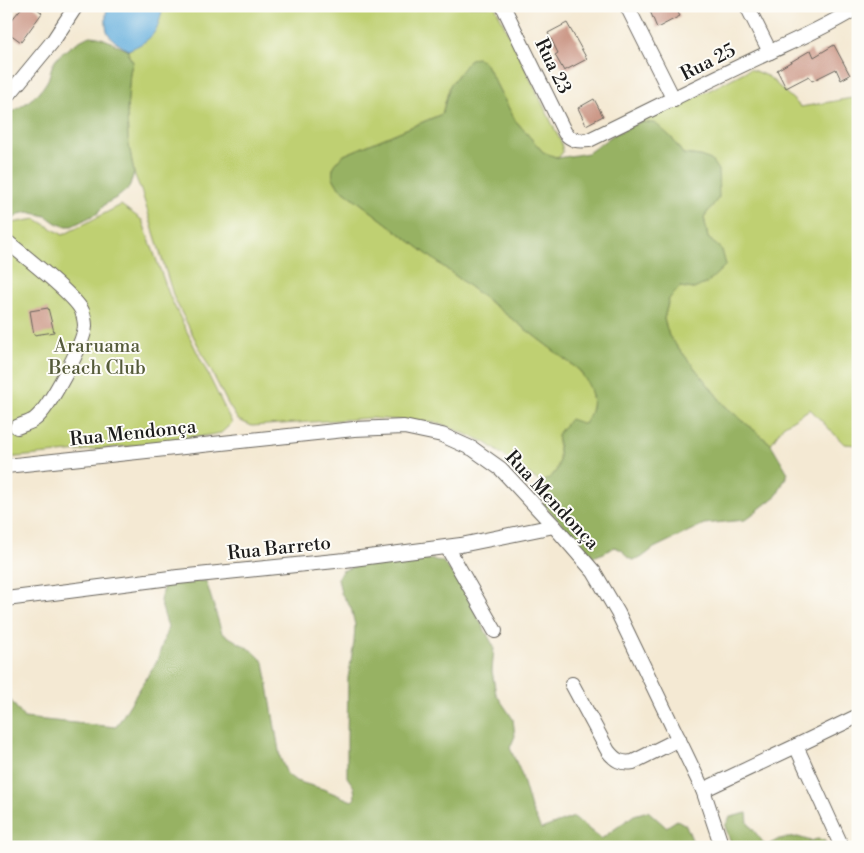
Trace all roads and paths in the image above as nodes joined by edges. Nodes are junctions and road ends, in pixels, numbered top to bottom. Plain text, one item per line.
1 (503, 6) edge
2 (627, 6) edge
3 (747, 6) edge
4 (858, 7) edge
5 (69, 9) edge
6 (770, 52) junction
7 (6, 98) edge
8 (674, 100) junction
9 (571, 140) joint
10 (6, 241) edge
11 (17, 427) dead end
12 (6, 466) edge
13 (554, 526) junction
14 (448, 547) junction
15 (6, 599) edge
16 (495, 631) dead end
17 (572, 684) dead end
18 (858, 716) edge
19 (679, 739) junction
20 (796, 746) junction
21 (703, 790) junction
22 (722, 847) edge
23 (842, 847) edge

1 - 9 street, Rua 23
2 - 8 street
3 - 6 street
4 - 6 street, Rua 25
5 - 7 street
6 - 8 street, Rua 25
8 - 9 street, Rua 25
10 - 11 street
12 - 13 street, Rua Mendonça
13 - 14 street, Rua Barreto
13 - 19 street, Rua Mendonça
14 - 15 street, Rua Barreto
14 - 16 street
17 - 19 street
18 - 20 street
19 - 21 street, Rua Mendonça
20 - 21 street
20 - 23 street
21 - 22 street, Rua Mendonça

